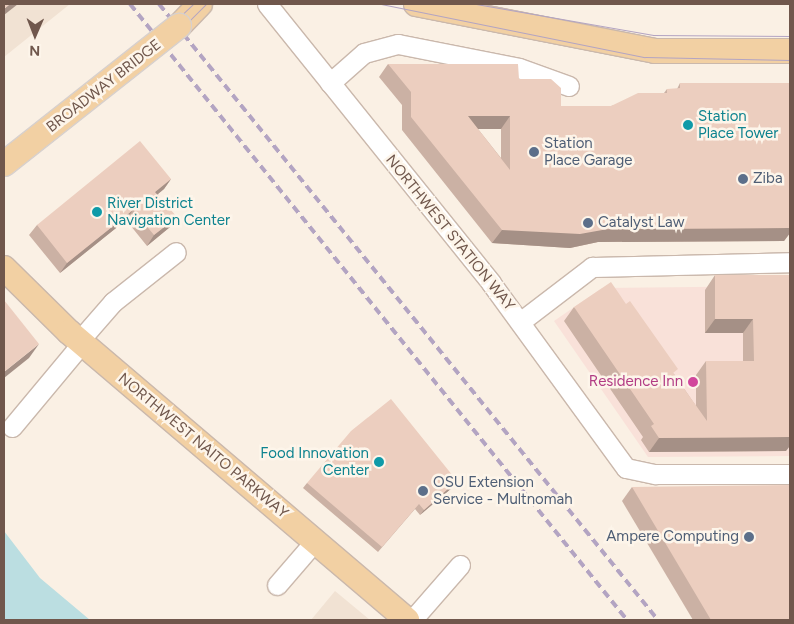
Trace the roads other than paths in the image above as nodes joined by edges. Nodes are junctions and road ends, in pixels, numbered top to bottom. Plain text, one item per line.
1 (200, 4) edge
2 (267, 4) edge
3 (416, 4) edge
4 (790, 51) edge
5 (330, 83) junction
6 (569, 86) dead end
7 (4, 164) edge
8 (176, 252) dead end
9 (790, 262) edge
10 (4, 268) edge
11 (520, 322) junction
12 (81, 342) junction
13 (12, 427) dead end
14 (790, 474) edge
15 (315, 541) junction
16 (460, 565) dead end
17 (277, 585) dead end
18 (407, 620) edge
19 (412, 620) edge

1 - 7 main road, BROADWAY BRIDGE, bridge
2 - 5 street, NORTHWEST STATION WAY
3 - 4 main road
5 - 6 street
5 - 11 street, NORTHWEST STATION WAY
8 - 12 street
9 - 11 street
10 - 12 main road, NORTHWEST NAITO PARKWAY
11 - 14 street, NORTHWEST STATION WAY
12 - 13 street
12 - 15 main road, NORTHWEST NAITO PARKWAY
15 - 17 street
15 - 18 main road, NORTHWEST NAITO PARKWAY
16 - 19 street

